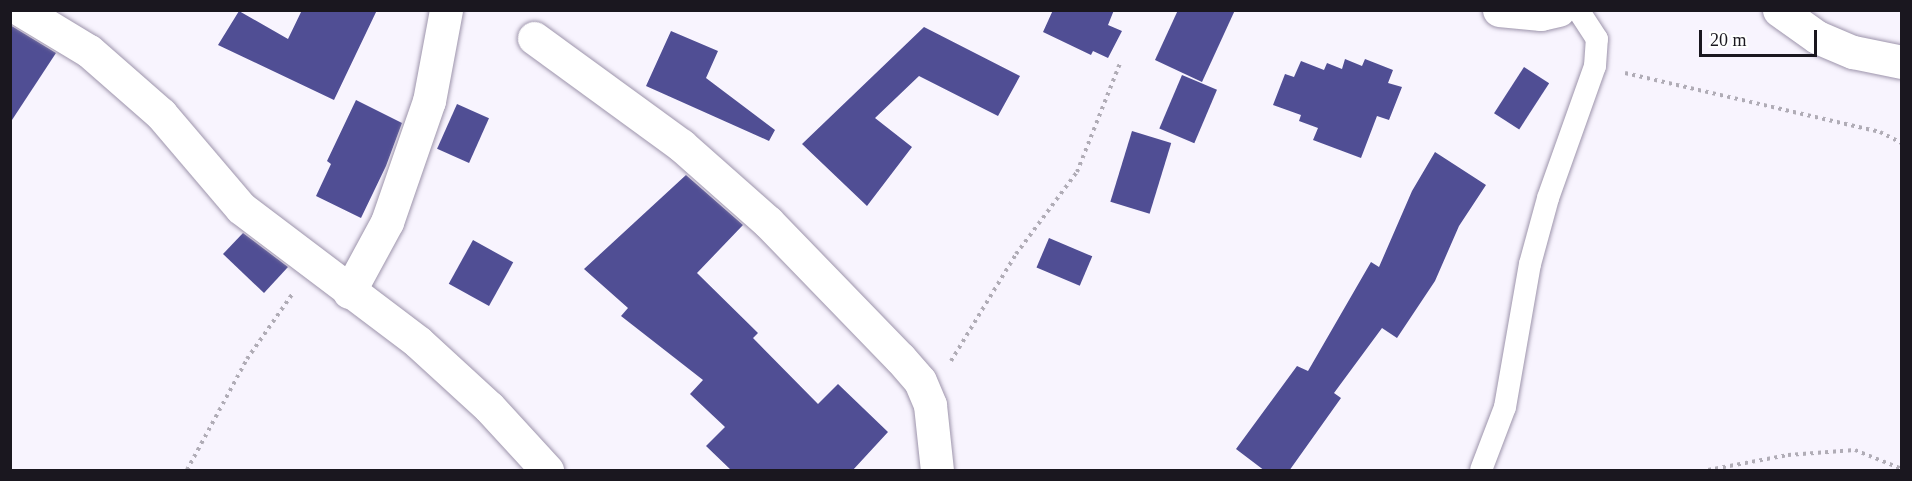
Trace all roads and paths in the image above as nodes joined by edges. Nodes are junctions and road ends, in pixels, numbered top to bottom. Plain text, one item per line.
1 (21, 10) edge
2 (446, 10) edge
3 (1498, 10) edge
4 (1559, 10) edge
5 (1578, 10) edge
6 (1779, 10) edge
7 (534, 38) dead end
8 (1121, 61) dead end
9 (1902, 62) edge
10 (1595, 66) junction
11 (1902, 143) edge
12 (312, 265) junction
13 (349, 292) junction
14 (930, 405) junction
15 (1902, 469) edge
16 (188, 471) edge
17 (547, 471) edge
18 (937, 471) edge
19 (1481, 471) edge
20 (1708, 471) edge

1 - 12 street
2 - 13 street
3 - 4 street
5 - 10 lane
6 - 9 street
7 - 14 street
8 - 14 path
10 - 11 path
10 - 19 lane
12 - 13 street
12 - 16 path
13 - 17 street
14 - 18 street
15 - 20 path

